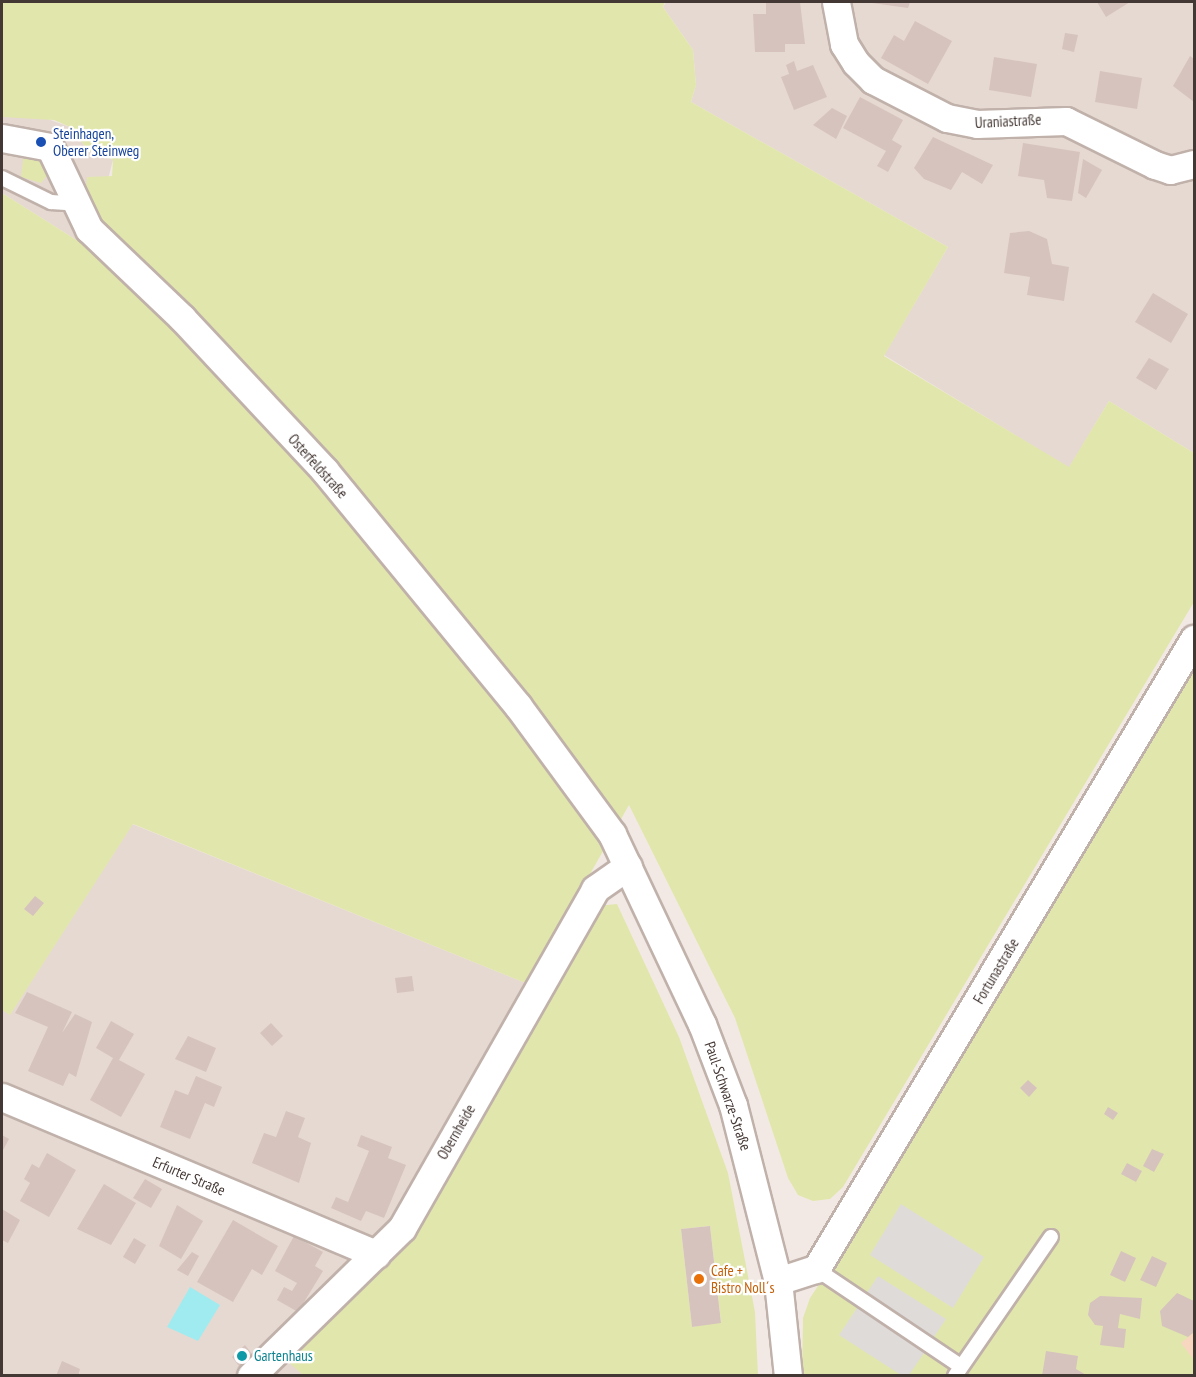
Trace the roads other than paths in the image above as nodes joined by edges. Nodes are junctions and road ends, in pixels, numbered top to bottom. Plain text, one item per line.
1 (836, 2) edge
2 (2, 138) edge
3 (1194, 164) edge
4 (2, 178) edge
5 (77, 204) junction
6 (1194, 639) edge
7 (612, 834) joint
8 (628, 866) junction
9 (2, 1097) edge
10 (1051, 1237) dead end
11 (376, 1254) junction
12 (816, 1269) junction
13 (778, 1281) junction
14 (957, 1370) edge
15 (251, 1376) edge
16 (788, 1376) edge

1 - 3 street, Uraniastraße
2 - 5 street, Osterfeldstraße
4 - 5 lane
5 - 7 street, Osterfeldstraße
6 - 12 street, Fortunastraße
7 - 8 street, Paul-Schwarze-Straße
8 - 11 street, Obernheide
8 - 13 street, Paul-Schwarze-Straße
9 - 11 street, Erfurter Straße
10 - 14 lane
11 - 15 street, Obernheide
12 - 13 street
12 - 14 lane
13 - 16 street, Paul-Schwarze-Straße

